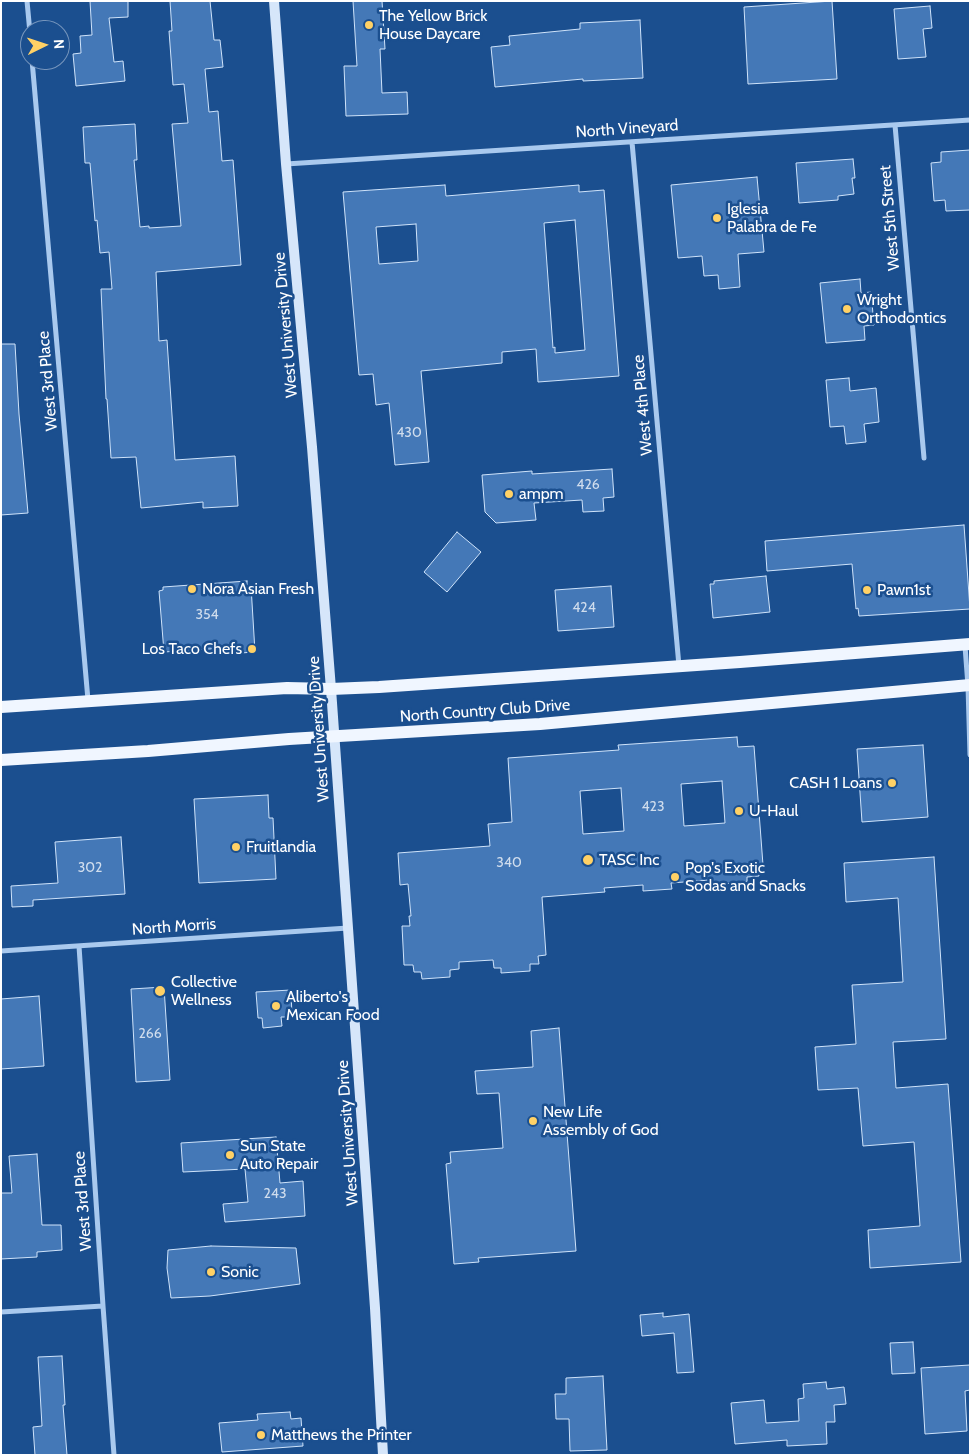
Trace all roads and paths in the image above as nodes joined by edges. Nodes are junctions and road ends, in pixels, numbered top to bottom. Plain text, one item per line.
1 (27, 1) edge
2 (274, 1) edge
3 (29, 20) edge
4 (33, 70) edge
5 (970, 120) edge
6 (895, 125) junction
7 (632, 142) junction
8 (286, 164) junction
9 (924, 458) dead end
10 (967, 644) edge
11 (679, 666) junction
12 (969, 685) edge
13 (331, 689) junction
14 (88, 701) junction
15 (1, 707) edge
16 (334, 737) junction
17 (970, 755) edge
18 (1, 760) edge
19 (349, 928) junction
20 (80, 946) junction
21 (1, 951) edge
22 (102, 1306) junction
23 (1, 1312) edge
24 (114, 1455) edge
25 (383, 1455) edge

1 - 3 street
2 - 8 main road, West University Drive
4 - 14 street, West 3rd Place
5 - 6 street, North Vineyard
6 - 7 street, North Vineyard
6 - 9 street, West 5th Street
7 - 8 street, North Vineyard
7 - 11 street, West 4th Place
8 - 13 main road, West University Drive
10 - 11 main road, North Country Club Drive
10 - 12 street
11 - 13 main road, North Country Club Drive
12 - 16 main road, North Country Club Drive
12 - 17 street
13 - 14 main road, North Country Club Drive
13 - 16 main road, West University Drive
14 - 15 main road, North Country Club Drive
16 - 18 main road, North Country Club Drive
16 - 19 main road, West University Drive
19 - 20 street, North Morris
19 - 25 main road, West University Drive
20 - 21 street, North Morris
20 - 22 street, West 3rd Place
22 - 23 street
22 - 24 street, West 3rd Place

